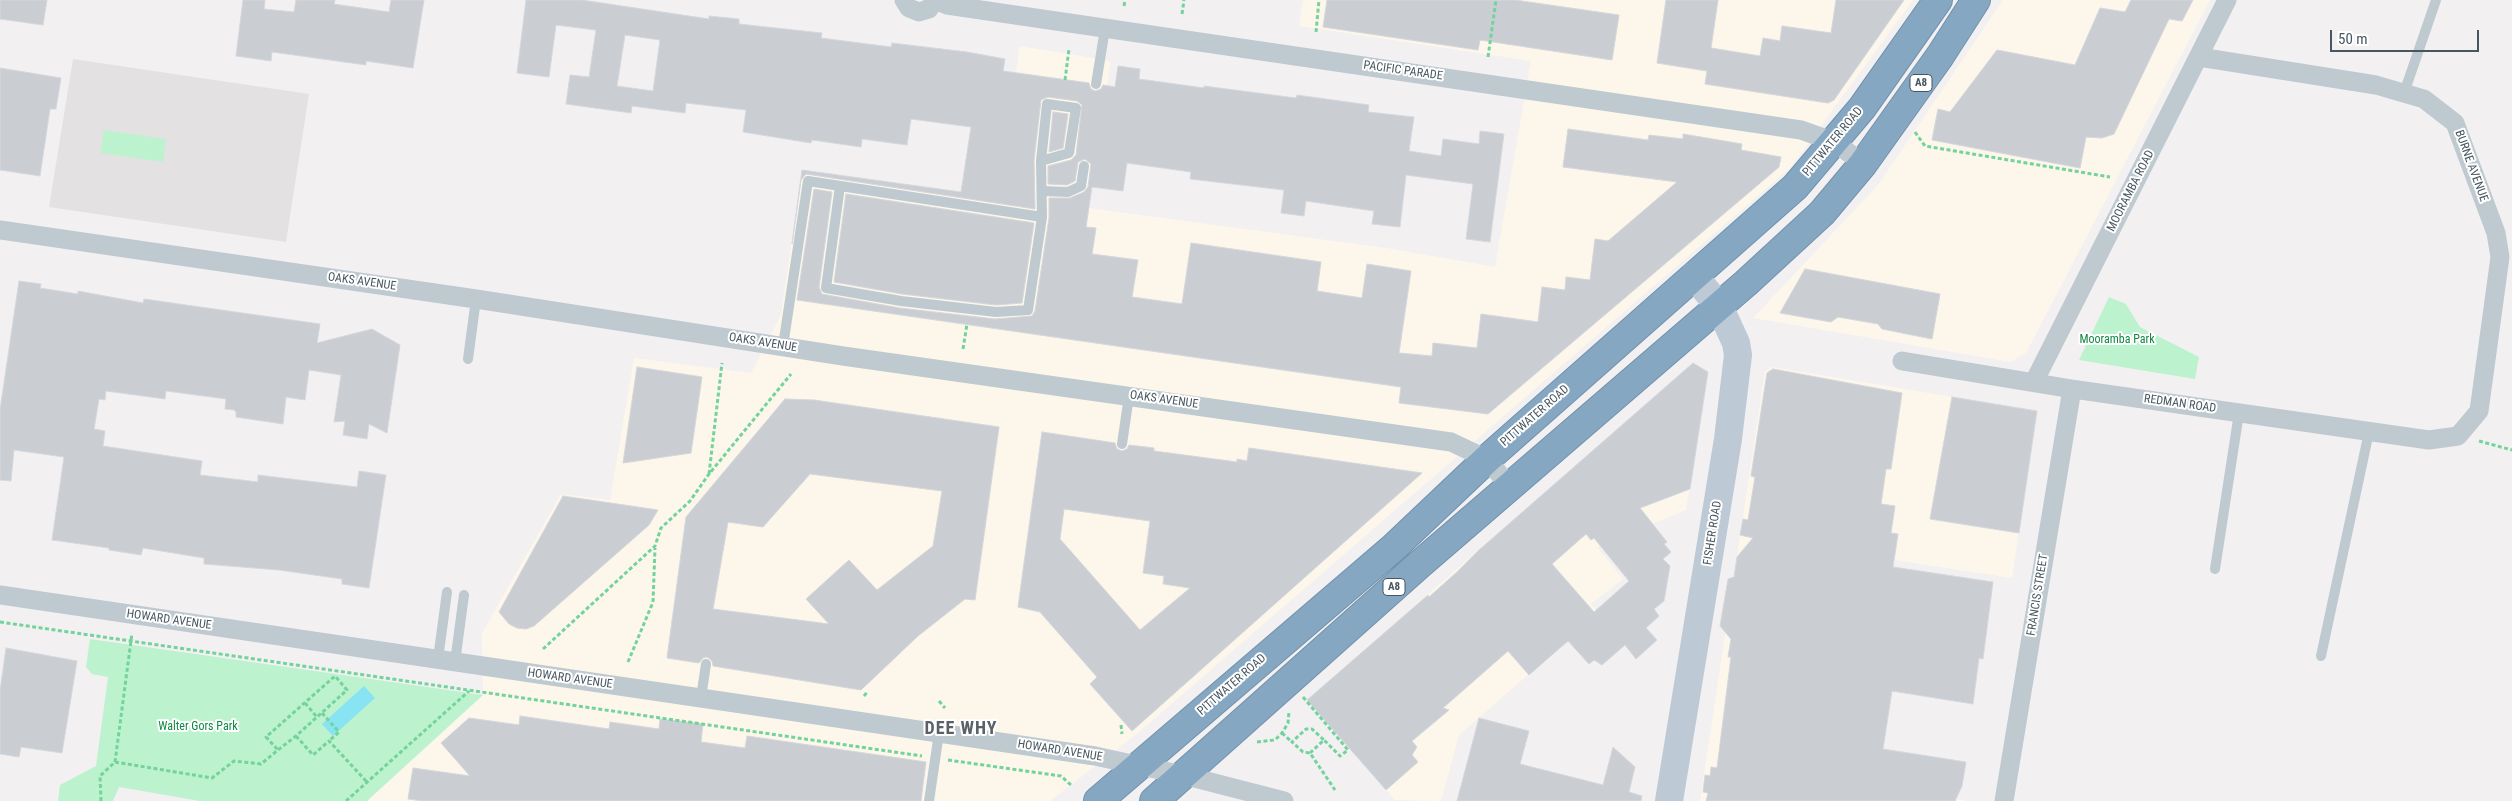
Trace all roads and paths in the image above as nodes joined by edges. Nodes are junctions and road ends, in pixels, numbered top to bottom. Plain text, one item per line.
1 (904, 0) edge
2 (935, 0) edge
3 (1125, 0) edge
4 (1184, 0) edge
5 (1319, 0) edge
6 (1496, 0) edge
7 (1938, 0) edge
8 (1976, 0) edge
9 (2227, 0) edge
10 (2436, 0) edge
11 (1124, 6) dead end
12 (1182, 14) dead end
13 (1105, 28) junction
14 (1316, 32) dead end
15 (1069, 49) dead end
16 (1488, 57) dead end
17 (2199, 57) junction
18 (1065, 80) dead end
19 (1096, 84) dead end
20 (2404, 93) junction
21 (1913, 129) dead end
22 (1835, 142) junction
23 (1041, 161) junction
24 (1863, 164) junction
25 (1084, 166) dead end
26 (2110, 177) dead end
27 (840, 186) junction
28 (1042, 191) junction
29 (1042, 217) junction
30 (0, 230) edge
31 (1694, 276) junction
32 (476, 299) junction
33 (1719, 306) junction
34 (967, 324) dead end
35 (783, 346) junction
36 (964, 349) dead end
37 (468, 359) dead end
38 (1902, 361) dead end
39 (722, 363) dead end
40 (791, 374) dead end
41 (2034, 382) junction
42 (2072, 389) junction
43 (1129, 396) junction
44 (2239, 413) junction
45 (2369, 432) junction
46 (2458, 436) junction
47 (1122, 444) dead end
48 (2512, 450) edge
49 (1487, 459) junction
50 (709, 474) junction
51 (1510, 487) junction
52 (655, 546) junction
53 (2215, 569) dead end
54 (447, 592) dead end
55 (0, 595) edge
56 (464, 595) dead end
57 (134, 615) junction
58 (0, 622) edge
59 (131, 641) junction
60 (543, 649) dead end
61 (2321, 656) dead end
62 (447, 660) junction
63 (628, 662) dead end
64 (706, 664) dead end
65 (469, 690) junction
66 (868, 691) dead end
67 (1301, 695) dead end
68 (864, 696) dead end
69 (701, 698) junction
70 (939, 701) dead end
71 (305, 702) junction
72 (1291, 704) dead end
73 (945, 708) dead end
74 (322, 713) junction
75 (317, 717) junction
76 (1121, 725) dead end
77 (939, 733) junction
78 (1282, 733) junction
79 (1122, 734) dead end
80 (296, 736) junction
81 (329, 740) junction
82 (1324, 740) junction
83 (1292, 742) junction
84 (1247, 743) dead end
85 (278, 750) junction
86 (1310, 752) junction
87 (927, 757) dead end
88 (946, 760) dead end
89 (116, 762) junction
90 (1139, 765) junction
91 (1183, 775) junction
92 (368, 782) junction
93 (1072, 785) dead end
94 (1334, 790) dead end
95 (101, 801) edge
96 (346, 801) edge
97 (929, 801) edge
98 (1098, 801) edge
99 (1154, 801) edge
100 (1284, 801) edge
101 (1670, 801) edge
102 (2004, 801) edge

1 - 2 street
2 - 13 street, PACIFIC PARADE
3 - 11 path
4 - 12 path
5 - 14 path
6 - 16 path
7 - 22 highway, PITTWATER ROAD / A8
8 - 24 highway, A8
9 - 17 street, MOORAMBA ROAD
10 - 20 lane
13 - 19 lane
13 - 22 street, PACIFIC PARADE
15 - 18 path
17 - 20 street, BURNE AVENUE
17 - 41 street, MOORAMBA ROAD
20 - 46 street, BURNE AVENUE
21 - 26 path
22 - 24 street, PACIFIC PARADE
22 - 31 highway, PITTWATER ROAD / A8
23 - 23 lane
23 - 28 lane
24 - 33 highway, A8
25 - 28 lane
27 - 29 lane
27 - 29 lane
27 - 35 lane
28 - 29 lane
30 - 32 street, OAKS AVENUE
31 - 33 main road, FISHER ROAD
31 - 49 highway, PITTWATER ROAD / A8
32 - 35 street, OAKS AVENUE
32 - 37 lane
33 - 51 highway, A8
33 - 101 main road, FISHER ROAD
34 - 36 path
35 - 43 street, OAKS AVENUE
38 - 41 street, REDMAN ROAD
39 - 50 path
40 - 50 path
41 - 42 street, REDMAN ROAD
42 - 44 street, REDMAN ROAD
42 - 102 street, FRANCIS STREET
43 - 47 lane
43 - 49 street, OAKS AVENUE
44 - 45 street, REDMAN ROAD
44 - 53 lane
45 - 46 street, REDMAN ROAD
45 - 61 lane
46 - 48 path
49 - 51 street, OAKS AVENUE
49 - 90 highway, PITTWATER ROAD / A8
50 - 52 path
51 - 91 highway, A8
52 - 60 path
52 - 63 path
54 - 62 lane
55 - 57 street, HOWARD AVENUE
56 - 62 lane
57 - 59 path
57 - 62 street, HOWARD AVENUE
58 - 59 path
59 - 65 path
59 - 89 path
62 - 69 street, HOWARD AVENUE
64 - 69 lane
65 - 87 path
65 - 92 path
66 - 68 path
67 - 82 path
69 - 77 street, HOWARD AVENUE
70 - 73 path
71 - 74 path
71 - 75 path
71 - 85 path
72 - 78 path
74 - 75 path
74 - 81 path
75 - 80 path
76 - 79 path
77 - 90 street, HOWARD AVENUE
77 - 97 lane
78 - 83 path
78 - 84 path
80 - 81 path
80 - 85 path
81 - 92 path
82 - 83 path
82 - 86 path
83 - 86 path
85 - 89 path
86 - 94 path
88 - 93 path
89 - 95 path
90 - 91 street, HOWARD AVENUE
90 - 98 highway, PITTWATER ROAD / A8
91 - 99 highway, A8
91 - 100 street, HOWARD AVENUE
92 - 96 path

